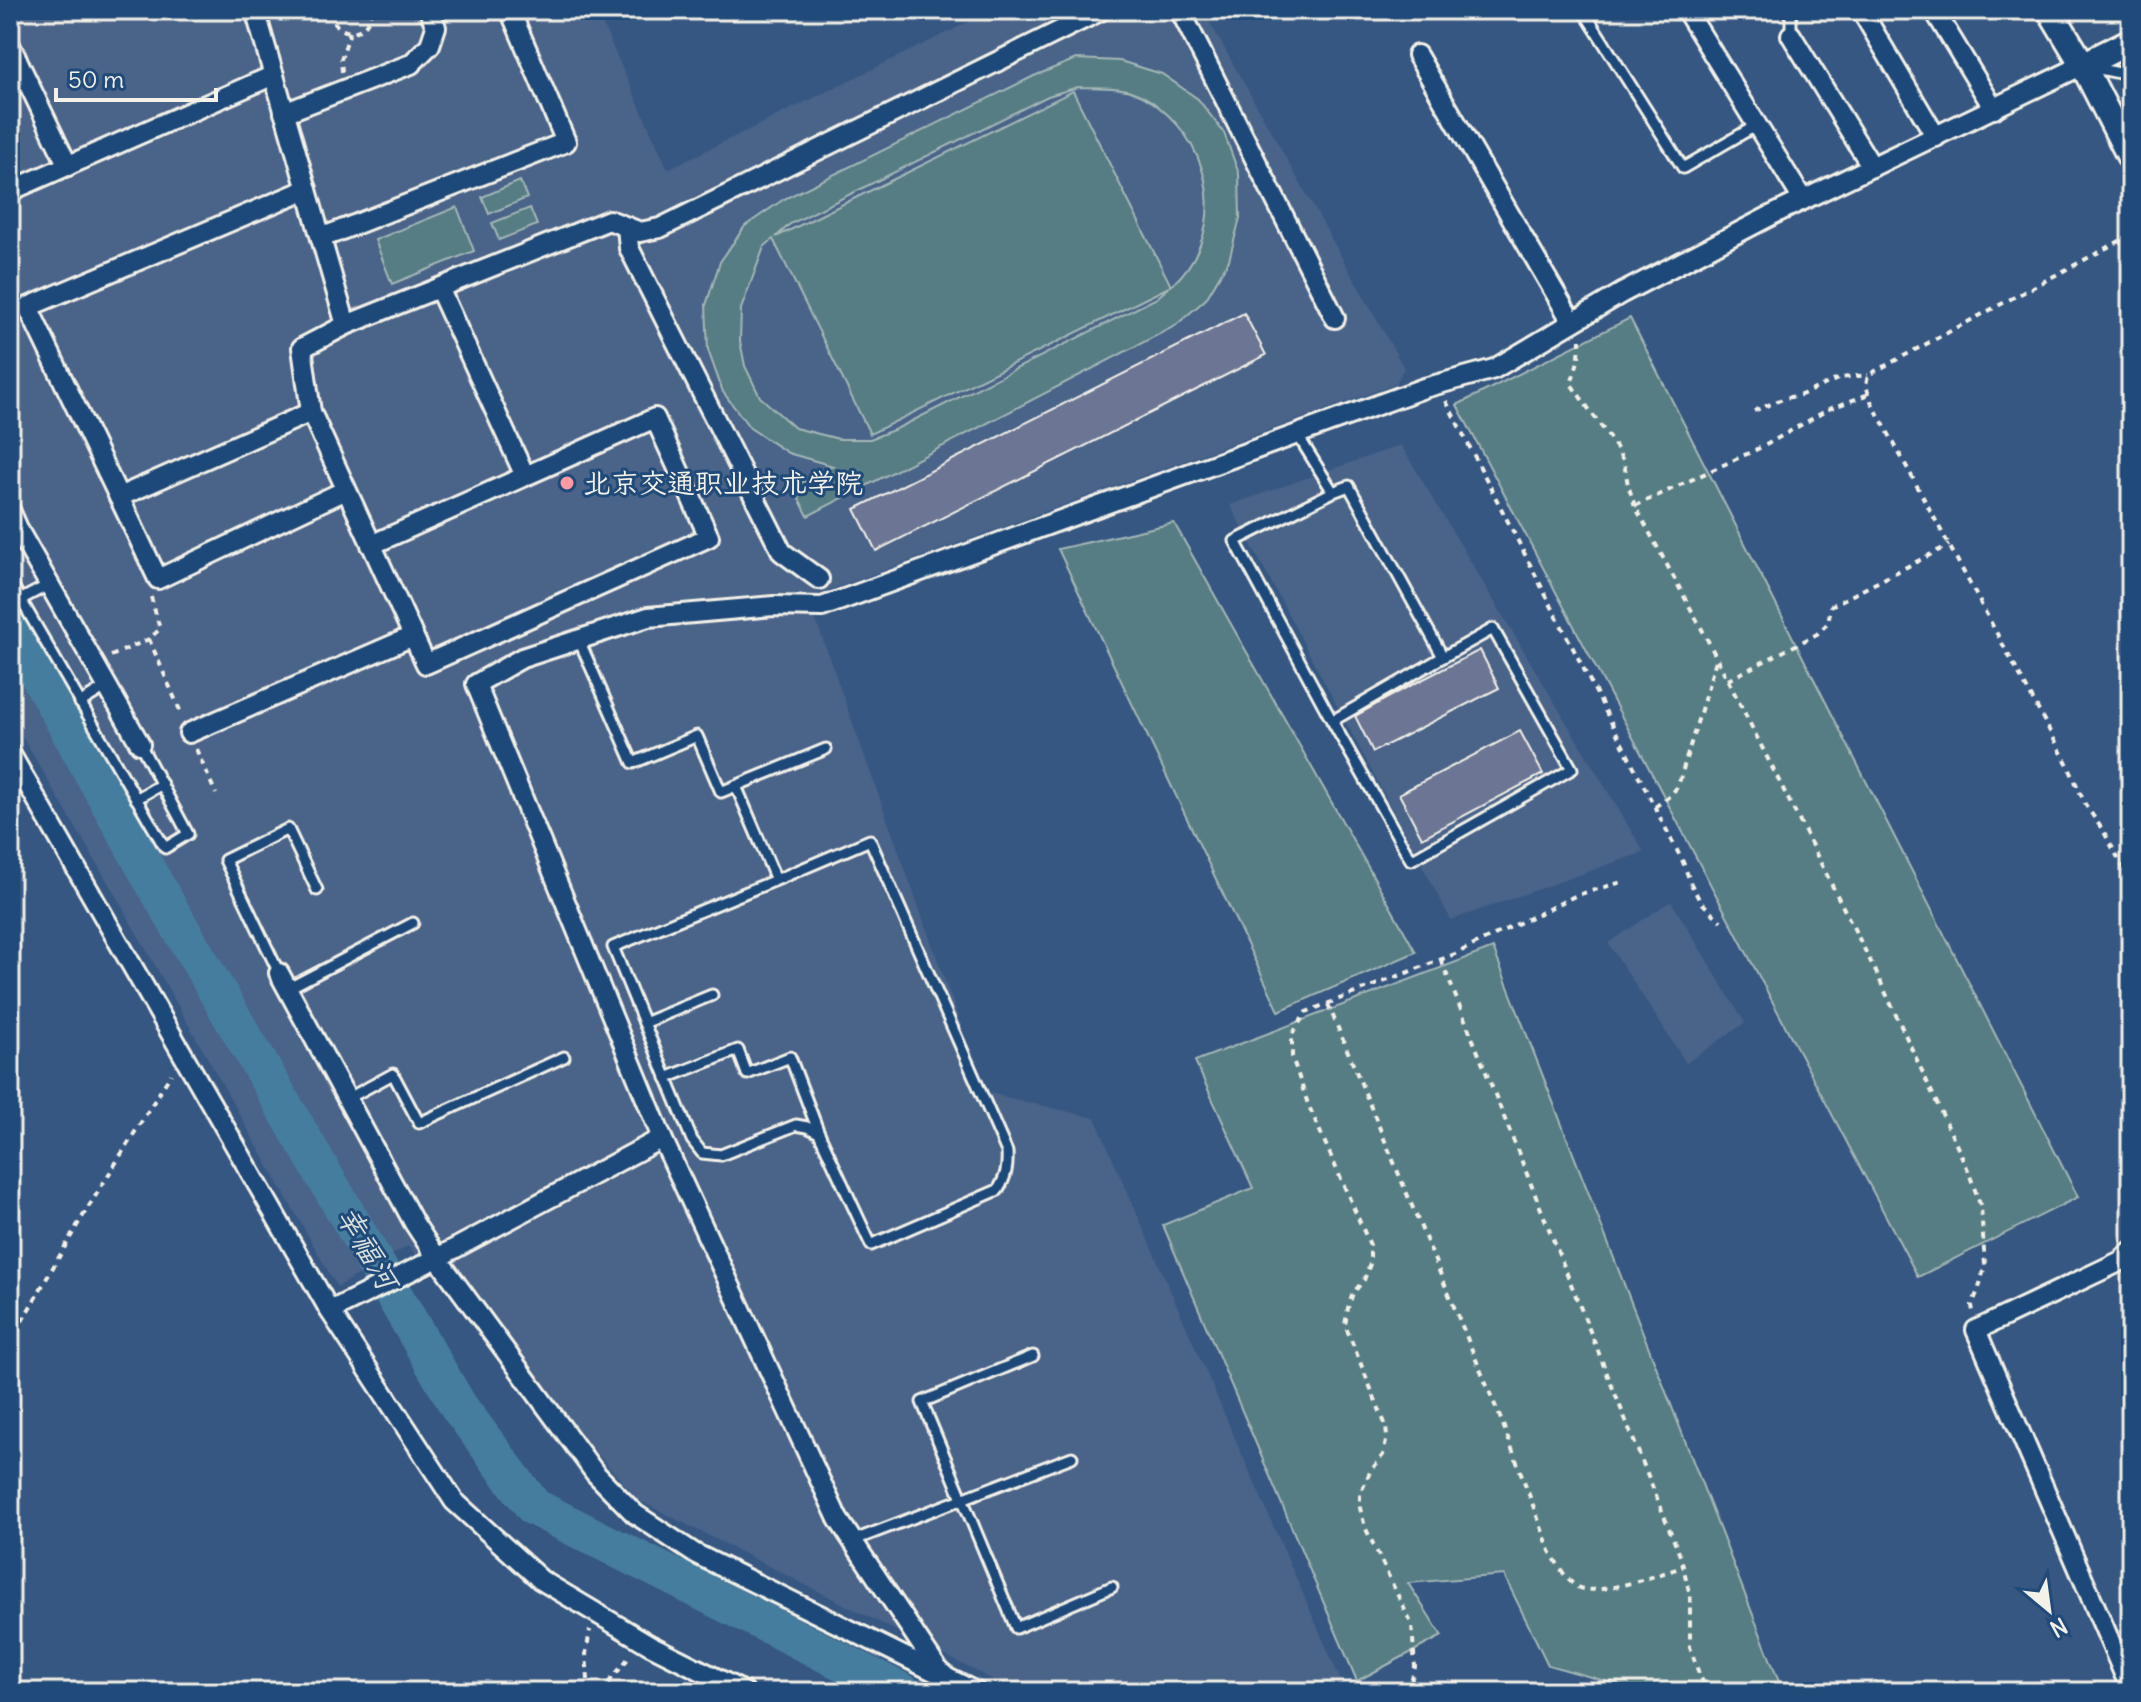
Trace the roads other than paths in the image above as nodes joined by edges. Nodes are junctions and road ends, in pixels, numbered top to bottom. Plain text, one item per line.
1 (255, 10) edge
2 (429, 10) edge
3 (510, 10) edge
4 (1102, 10) edge
5 (1180, 10) edge
6 (1583, 10) edge
7 (1686, 10) edge
8 (1787, 10) edge
9 (1861, 10) edge
10 (1934, 10) edge
11 (2050, 10) edge
12 (1791, 35) joint
13 (2131, 41) edge
14 (10, 45) edge
15 (1417, 55) dead end
16 (2083, 65) junction
17 (274, 75) junction
18 (2131, 79) edge
19 (1994, 109) junction
20 (284, 113) junction
21 (1757, 125) junction
22 (1936, 137) junction
23 (2131, 159) edge
24 (68, 166) junction
25 (1872, 167) junction
26 (307, 189) junction
27 (10, 191) edge
28 (1803, 200) junction
29 (627, 227) junction
30 (321, 238) junction
31 (439, 288) junction
32 (28, 307) junction
33 (10, 315) edge
34 (1335, 318) dead end
35 (1572, 322) junction
36 (346, 325) junction
37 (311, 412) junction
38 (1297, 434) junction
39 (525, 476) junction
40 (346, 490) junction
41 (1333, 492) junction
42 (119, 497) junction
43 (10, 510) edge
44 (371, 545) junction
45 (819, 579) dead end
46 (10, 581) edge
47 (50, 584) junction
48 (20, 600) junction
49 (413, 636) junction
50 (579, 640) junction
51 (1443, 657) junction
52 (107, 686) junction
53 (80, 703) junction
54 (1332, 721) junction
55 (189, 733) road end
56 (140, 744) joint
57 (826, 749) dead end
58 (10, 753) edge
59 (162, 784) junction
60 (736, 786) junction
61 (136, 799) junction
62 (776, 880) junction
63 (317, 890) dead end
64 (413, 923) dead end
65 (283, 981) junction
66 (712, 995) dead end
67 (644, 1023) junction
68 (564, 1057) dead end
69 (666, 1078) junction
70 (347, 1099) junction
71 (819, 1133) junction
72 (662, 1138) junction
73 (2131, 1251) edge
74 (437, 1258) junction
75 (330, 1311) junction
76 (1033, 1356) dead end
77 (1072, 1457) dead end
78 (963, 1499) junction
79 (852, 1541) junction
80 (1112, 1587) dead end
81 (948, 1679) junction
82 (2131, 1690) edge
83 (744, 1692) edge
84 (976, 1692) edge

1 - 17 street
2 - 20 street
3 - 30 street
4 - 29 street
5 - 34 street
6 - 21 lane
7 - 21 street
8 - 12 lane
9 - 22 street
10 - 19 street
11 - 16 street
12 - 25 street
13 - 16 street
14 - 24 street
15 - 35 street
16 - 18 lane
16 - 19 street
16 - 23 street
17 - 20 street
17 - 24 street
19 - 22 street
20 - 26 street
21 - 28 street
22 - 25 street
24 - 27 street
25 - 28 street
26 - 30 street
26 - 32 street
28 - 35 street
29 - 31 street
29 - 45 street
30 - 36 street
31 - 36 street
31 - 39 street
32 - 33 lane
32 - 42 street
35 - 38 street
36 - 37 street
37 - 40 street
37 - 42 street
38 - 41 lane
38 - 50 street
39 - 44 street
39 - 49 street
40 - 42 street
40 - 44 street
41 - 51 lane
41 - 54 lane
43 - 47 street
44 - 49 street
46 - 48 lane
47 - 48 lane
47 - 52 street
48 - 53 lane
49 - 55 street
50 - 60 lane
50 - 72 street
51 - 54 lane
51 - 54 lane
52 - 53 lane
52 - 56 street
53 - 61 lane
56 - 59 lane
57 - 60 lane
58 - 75 street
59 - 61 lane
59 - 61 lane
60 - 62 lane
62 - 67 lane
62 - 71 lane
63 - 65 lane
64 - 65 lane
65 - 70 street
66 - 67 lane
67 - 69 lane
68 - 70 lane
69 - 71 lane
69 - 71 lane
70 - 74 street
72 - 74 street
72 - 79 street
73 - 82 street
74 - 75 street
74 - 81 street
75 - 83 street
76 - 78 lane
77 - 78 lane
78 - 79 lane
78 - 80 lane
79 - 81 street
81 - 84 street

